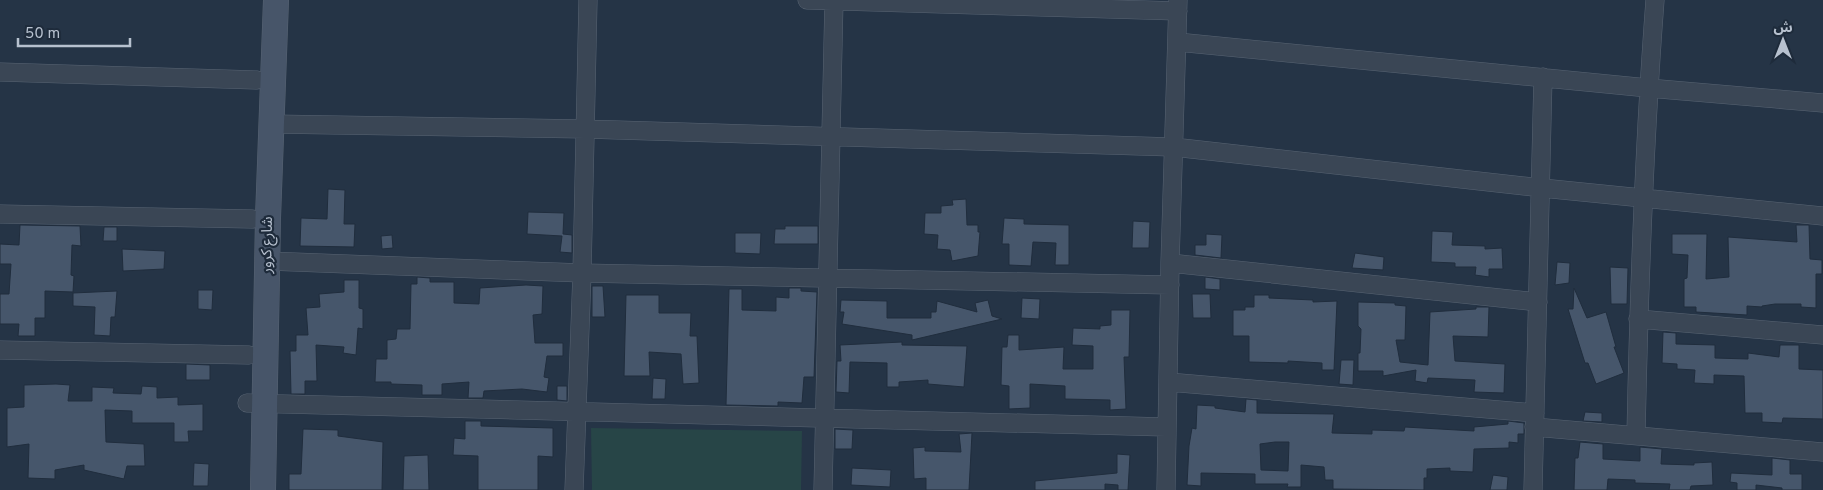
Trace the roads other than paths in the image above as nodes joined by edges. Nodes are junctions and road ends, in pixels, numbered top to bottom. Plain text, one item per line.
1 (259, 0) edge
2 (276, 0) edge
3 (588, 0) edge
4 (807, 0) edge
5 (834, 0) edge
6 (1655, 0) edge
7 (1178, 5) edge
8 (1177, 42) junction
9 (0, 72) edge
10 (1543, 77) junction
11 (257, 80) junction
12 (1648, 88) junction
13 (1823, 103) edge
14 (271, 124) junction
15 (585, 129) junction
16 (831, 136) junction
17 (1173, 147) junction
18 (1542, 188) junction
19 (1643, 198) junction
20 (0, 214) edge
21 (1823, 216) edge
22 (252, 219) junction
23 (268, 261) junction
24 (1170, 263) junction
25 (582, 273) junction
26 (828, 278) junction
27 (1170, 285) junction
28 (1538, 302) junction
29 (1638, 319) junction
30 (1823, 335) edge
31 (0, 350) edge
32 (249, 355) junction
33 (1168, 382) junction
34 (256, 403) junction
35 (577, 413) junction
36 (825, 418) junction
37 (1535, 420) junction
38 (1166, 427) junction
39 (1636, 435) junction
40 (1823, 452) edge
41 (245, 490) edge
42 (262, 490) edge
43 (574, 490) edge
44 (823, 490) edge
45 (1166, 490) edge
46 (1532, 490) edge

1 - 11 main road, شارع كرور
2 - 14 main road, شارع كرور
3 - 15 street
4 - 5 street
5 - 7 street
5 - 16 street
6 - 12 street
7 - 8 street
8 - 10 street
8 - 17 street
9 - 11 street
10 - 12 street
10 - 18 street
11 - 22 main road, شارع كرور
12 - 13 street
12 - 19 street
14 - 15 street
14 - 23 main road, شارع كرور
15 - 16 street
15 - 25 street
16 - 17 street
16 - 26 street
17 - 18 street
17 - 24 street
18 - 19 street
18 - 28 street
19 - 21 street
19 - 29 street
20 - 22 street
22 - 32 main road, شارع كرور
23 - 25 street
23 - 34 main road, شارع كرور
24 - 27 street
24 - 28 street
25 - 26 street
25 - 35 street
26 - 27 street
26 - 36 street
27 - 33 street
28 - 37 street
29 - 30 street
29 - 39 street
31 - 32 street
32 - 34 main road, شارع كرور
33 - 37 street
33 - 38 street
34 - 35 street
34 - 41 main road, شارع كرور
34 - 42 main road, شارع كرور
35 - 36 street
35 - 43 street
36 - 38 street
36 - 44 street
37 - 39 street
37 - 46 street
38 - 45 street
39 - 40 street

